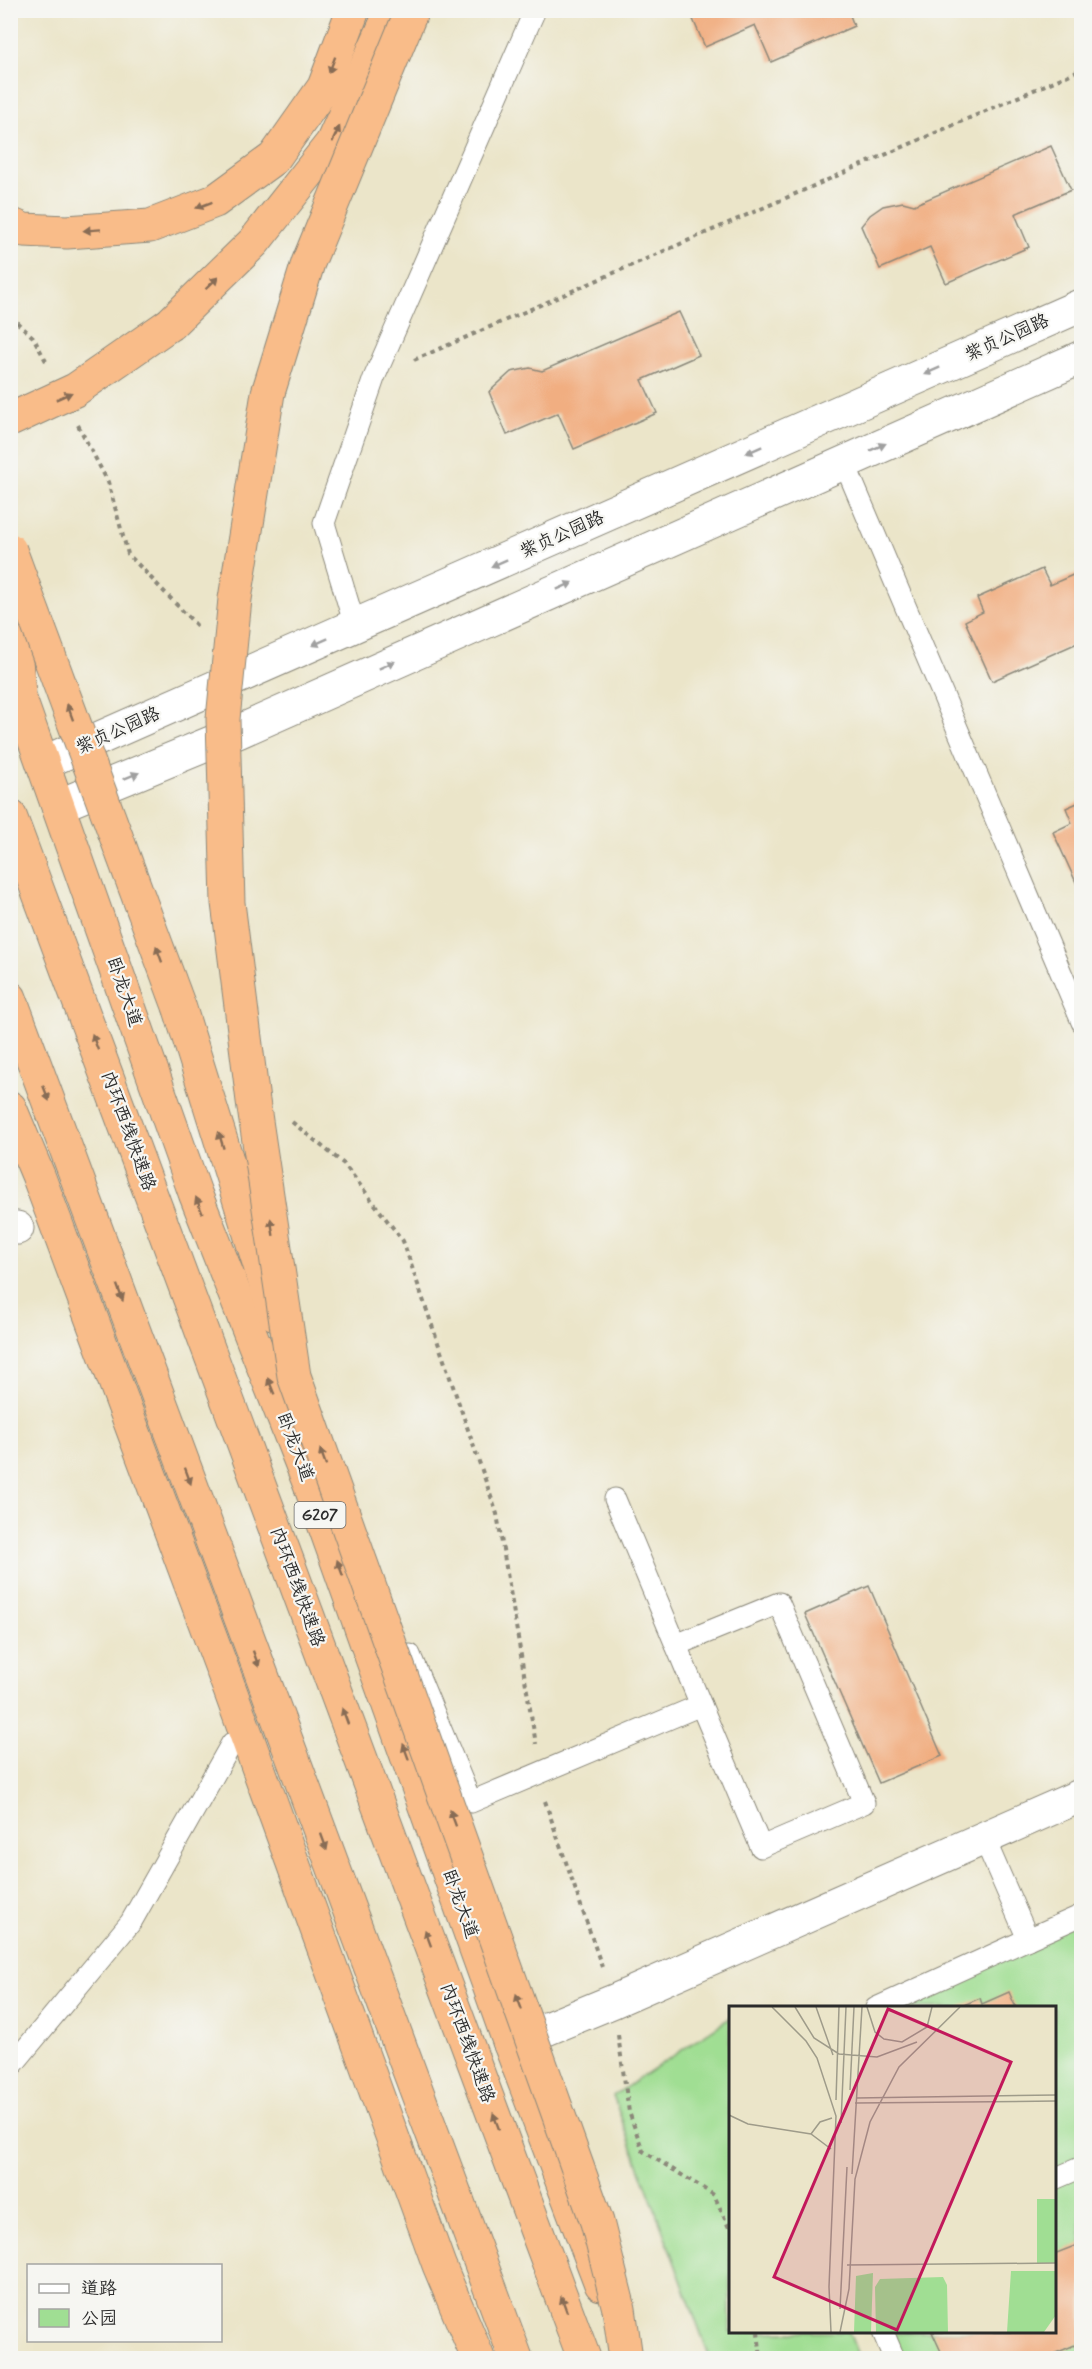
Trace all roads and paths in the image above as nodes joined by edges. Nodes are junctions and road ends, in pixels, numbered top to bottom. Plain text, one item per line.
1 (353, 10) edge
2 (392, 10) edge
3 (412, 10) edge
4 (535, 10) edge
5 (1082, 69) edge
6 (10, 224) edge
7 (1082, 305) edge
8 (10, 316) edge
9 (1082, 357) edge
10 (49, 368) dead end
11 (374, 378) junction
12 (10, 420) edge
13 (76, 420) dead end
14 (844, 462) junction
15 (10, 550) edge
16 (10, 593) edge
17 (355, 626) junction
18 (199, 628) dead end
19 (15, 684) edge
20 (43, 763) junction
21 (58, 806) junction
22 (10, 816) edge
23 (10, 998) edge
24 (1082, 1022) edge
25 (10, 1108) edge
26 (283, 1115) dead end
27 (10, 1143) edge
28 (294, 1376) junction
29 (310, 1485) junction
30 (615, 1498) dead end
31 (676, 1645) junction
32 (701, 1705) junction
33 (232, 1743) junction
34 (541, 1774) junction
35 (1082, 1795) edge
36 (984, 1838) junction
37 (1082, 1915) edge
38 (1028, 1939) junction
39 (614, 2001) junction
40 (878, 2006) edge
41 (510, 2044) junction
42 (10, 2068) edge
43 (1082, 2167) edge
44 (1056, 2178) edge
45 (729, 2228) edge
46 (758, 2333) edge
47 (884, 2333) edge
48 (459, 2358) edge
49 (478, 2358) edge
50 (516, 2358) edge
51 (584, 2358) edge
52 (627, 2358) edge
53 (761, 2358) edge
54 (894, 2358) edge

1 -> 6 highway
12 -> 2 highway, bridge
28 -> 3 highway, bridge
4 - 11 lane
5 - 11 path
7 -> 17 street, 紫贞公园路
8 - 10 path
14 -> 9 street
11 - 17 lane
13 - 18 path
21 -> 14 street
14 - 24 lane
28 -> 15 highway, bridge
16 - 19 highway, 卧龙大道
17 -> 20 street, 紫贞公园路
19 - 20 highway, 卧龙大道 / G207
20 - 21 highway, 卧龙大道 / G207
29 -> 21 highway, 卧龙大道 / G207
51 -> 22 highway, 内环西线快速路
23 -> 50 highway
25 - 49 highway
26 - 34 path
27 - 33 highway
52 -> 28 highway, bridge
29 - 34 lane
41 -> 29 highway, 卧龙大道 / G207
30 - 31 lane
31 - 32 lane
31 - 32 lane
32 - 34 lane
33 - 42 lane
33 - 48 highway
34 - 39 path
35 - 36 street
36 - 38 lane
36 - 39 street
37 - 38 lane
38 - 40 lane
39 - 41 street
39 - 45 path
41 - 52 highway, 卧龙大道 / G207
43 - 44 lane
46 - 53 path
47 - 54 lane

